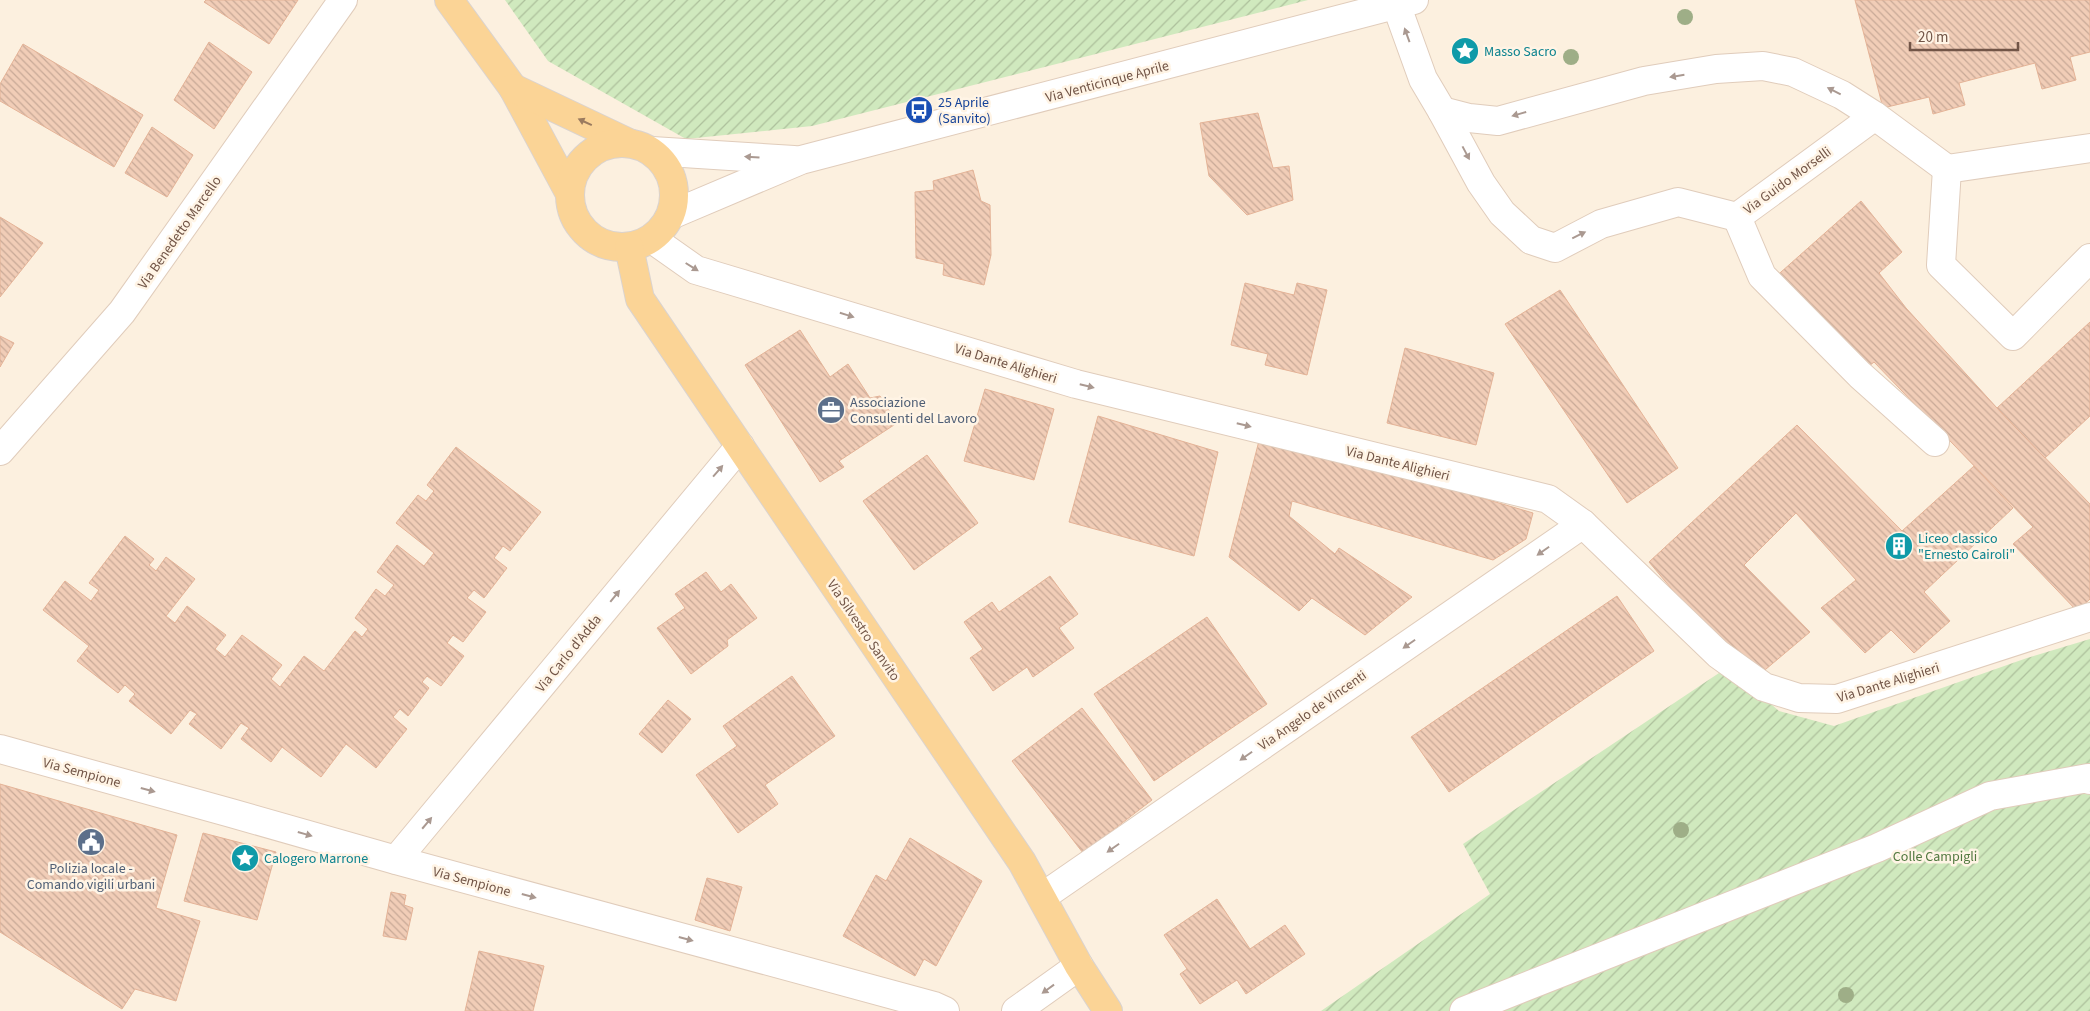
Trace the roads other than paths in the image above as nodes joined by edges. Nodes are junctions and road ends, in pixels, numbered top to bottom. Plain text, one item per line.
1 (343, 0) edge
2 (449, 0) edge
3 (1405, 2) edge
4 (513, 88) junction
5 (1442, 110) junction
6 (1875, 116) junction
7 (640, 147) junction
8 (2090, 148) edge
9 (801, 160) junction
10 (1947, 169) junction
11 (570, 194) junction
12 (671, 215) junction
13 (1737, 217) junction
14 (641, 243) junction
15 (2090, 258) edge
16 (1934, 442) dead end
17 (740, 446) junction
18 (0, 452) edge
19 (1583, 524) junction
20 (2090, 617) edge
21 (0, 749) edge
22 (2090, 780) edge
23 (396, 860) junction
24 (1042, 897) junction
25 (1079, 966) junction
26 (945, 1011) edge
27 (1016, 1011) edge
28 (1108, 1011) edge
29 (1464, 1011) edge

1 - 18 street, Via Benedetto Marcello
2 - 4 main road
5 -> 3 street, Via Guido Morselli
3 - 9 street, Via Venticinque Aprile
7 -> 4 main road
4 - 11 main road
6 -> 5 street
5 -> 13 street, Via Guido Morselli
6 - 10 street
6 - 13 street, Via Guido Morselli
9 -> 7 street, Via Venticinque Aprile
7 - 11 main road
7 - 12 main road
8 - 10 street
9 - 12 street, Via Venticinque Aprile
10 - 15 street
11 - 14 main road
12 - 14 main road
13 - 16 street
14 - 17 main road, Via Silvestro Sanvito
14 -> 19 street, Via Dante Alighieri
23 -> 17 street, Via Carlo d'Adda
17 - 24 main road, Via Silvestro Sanvito
19 - 20 street, Via Dante Alighieri
19 -> 24 street, Via Angelo de Vincenti
21 -> 23 street, Via Sempione
22 - 29 street
23 -> 26 street, Via Sempione
24 - 25 main road, Via Silvestro Sanvito
25 -> 27 street
25 - 28 main road, Via Silvestro Sanvito

